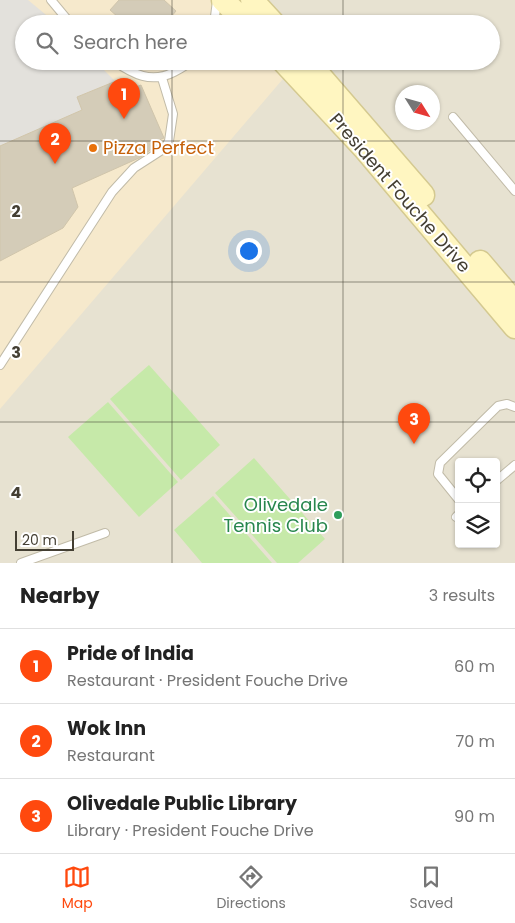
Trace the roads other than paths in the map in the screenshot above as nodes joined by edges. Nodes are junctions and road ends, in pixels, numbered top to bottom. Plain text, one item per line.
1 (51, 0) edge
2 (235, 8) edge
3 (64, 15) edge
4 (252, 15) edge
5 (126, 70) edge
6 (176, 70) edge
7 (291, 70) edge
8 (315, 70) edge
9 (162, 78) junction
10 (453, 117) dead end
11 (515, 191) edge
12 (515, 302) edge
13 (515, 327) edge
14 (0, 365) edge
15 (515, 406) edge
16 (515, 464) edge
17 (500, 477) edge
18 (455, 495) edge
19 (105, 533) dead end
20 (21, 563) edge

1 - 3 lane
2 - 4 street
5 - 9 lane
6 - 9 lane
7 - 13 street, President Fouche Drive
8 - 12 street, President Fouche Drive
9 - 14 lane
10 - 11 lane
15 - 18 lane
16 - 17 lane
19 - 20 lane

